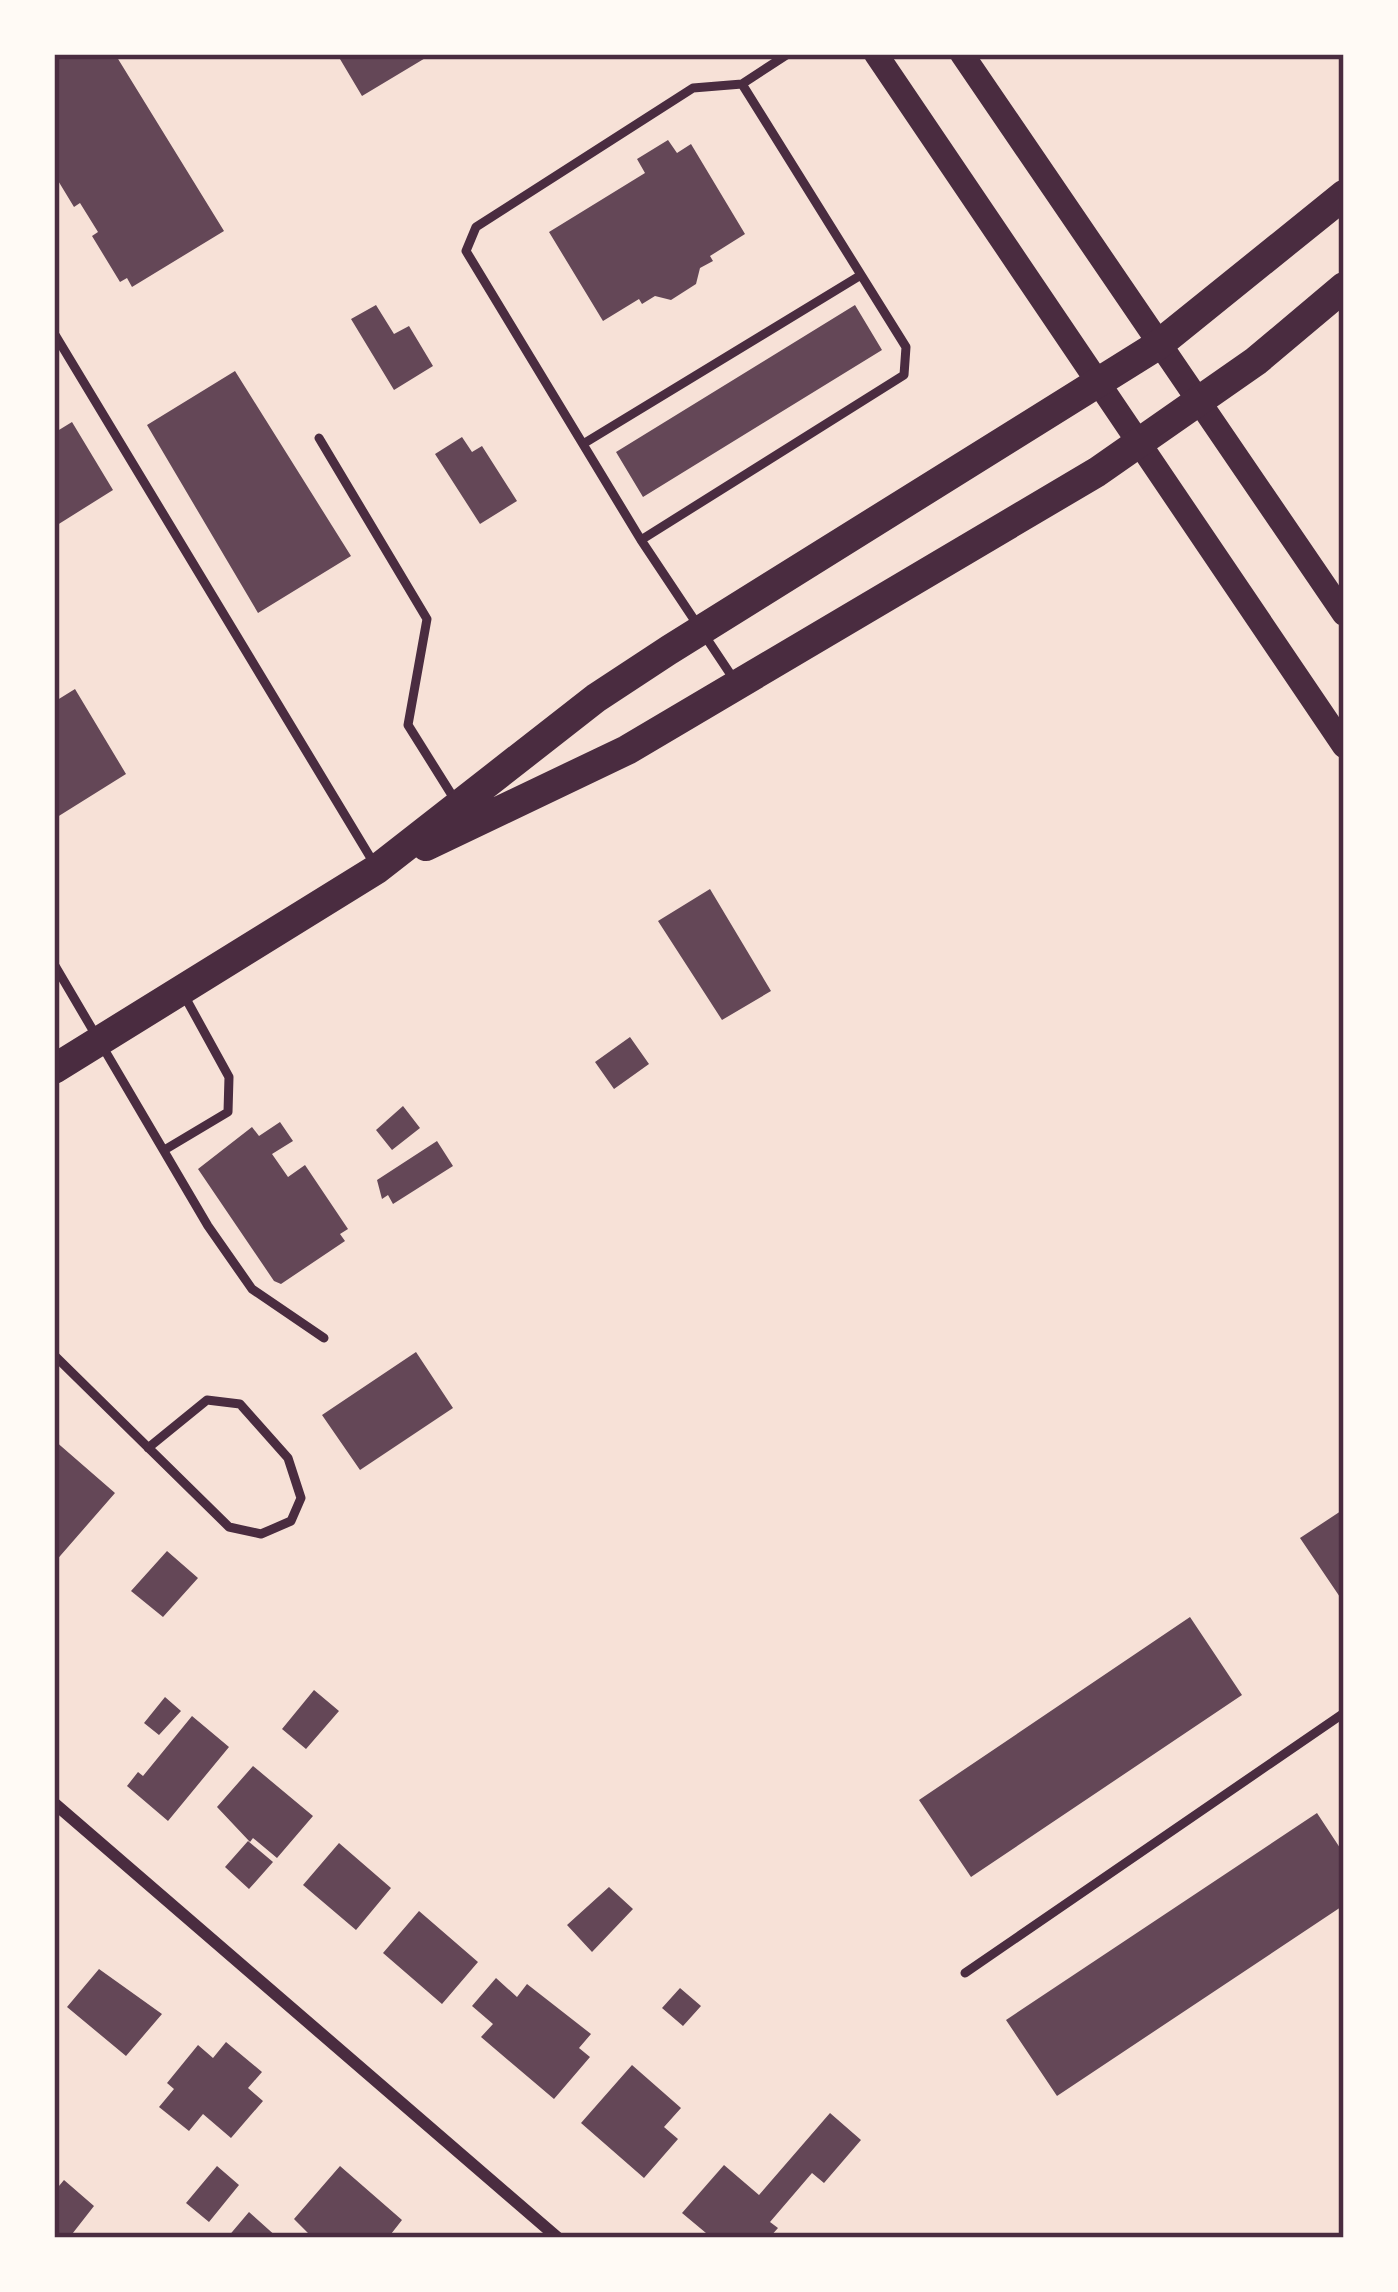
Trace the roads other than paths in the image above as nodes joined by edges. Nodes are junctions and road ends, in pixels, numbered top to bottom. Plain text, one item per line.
1 (788, 54) edge
2 (876, 54) edge
3 (962, 54) edge
4 (742, 84) junction
5 (1344, 195) edge
6 (861, 274) junction
7 (1344, 286) edge
8 (54, 333) edge
9 (1158, 346) junction
10 (1098, 386) junction
11 (1199, 404) junction
12 (319, 438) dead end
13 (583, 445) junction
14 (1138, 445) junction
15 (640, 540) junction
16 (1344, 614) edge
17 (701, 630) junction
18 (737, 683) junction
19 (1344, 746) edge
20 (458, 805) junction
21 (377, 869) junction
22 (54, 964) edge
23 (182, 992) junction
24 (101, 1041) junction
25 (54, 1070) edge
26 (166, 1149) junction
27 (324, 1338) dead end
28 (54, 1355) edge
29 (148, 1448) junction
30 (1344, 1713) edge
31 (54, 1803) edge
32 (965, 1973) dead end
33 (558, 2238) edge

1 - 4 lane
2 - 10 main road
3 - 9 main road
4 - 6 lane
4 - 13 lane
5 - 9 main road
6 - 13 lane
6 - 15 lane
7 - 11 main road
8 - 21 lane
9 - 10 main road
9 - 11 main road
10 - 14 main road
10 - 17 main road
11 - 14 main road
11 - 16 main road
12 - 20 lane
13 - 15 lane
14 - 18 main road
14 - 19 main road
15 - 17 lane
17 - 18 lane
17 - 20 main road
18 - 21 main road
20 - 21 main road
21 - 23 main road
22 - 24 lane
23 - 24 main road
23 - 26 lane
24 - 25 main road
24 - 26 lane
26 - 27 lane
28 - 29 lane
29 - 29 lane
30 - 32 lane
31 - 33 street

